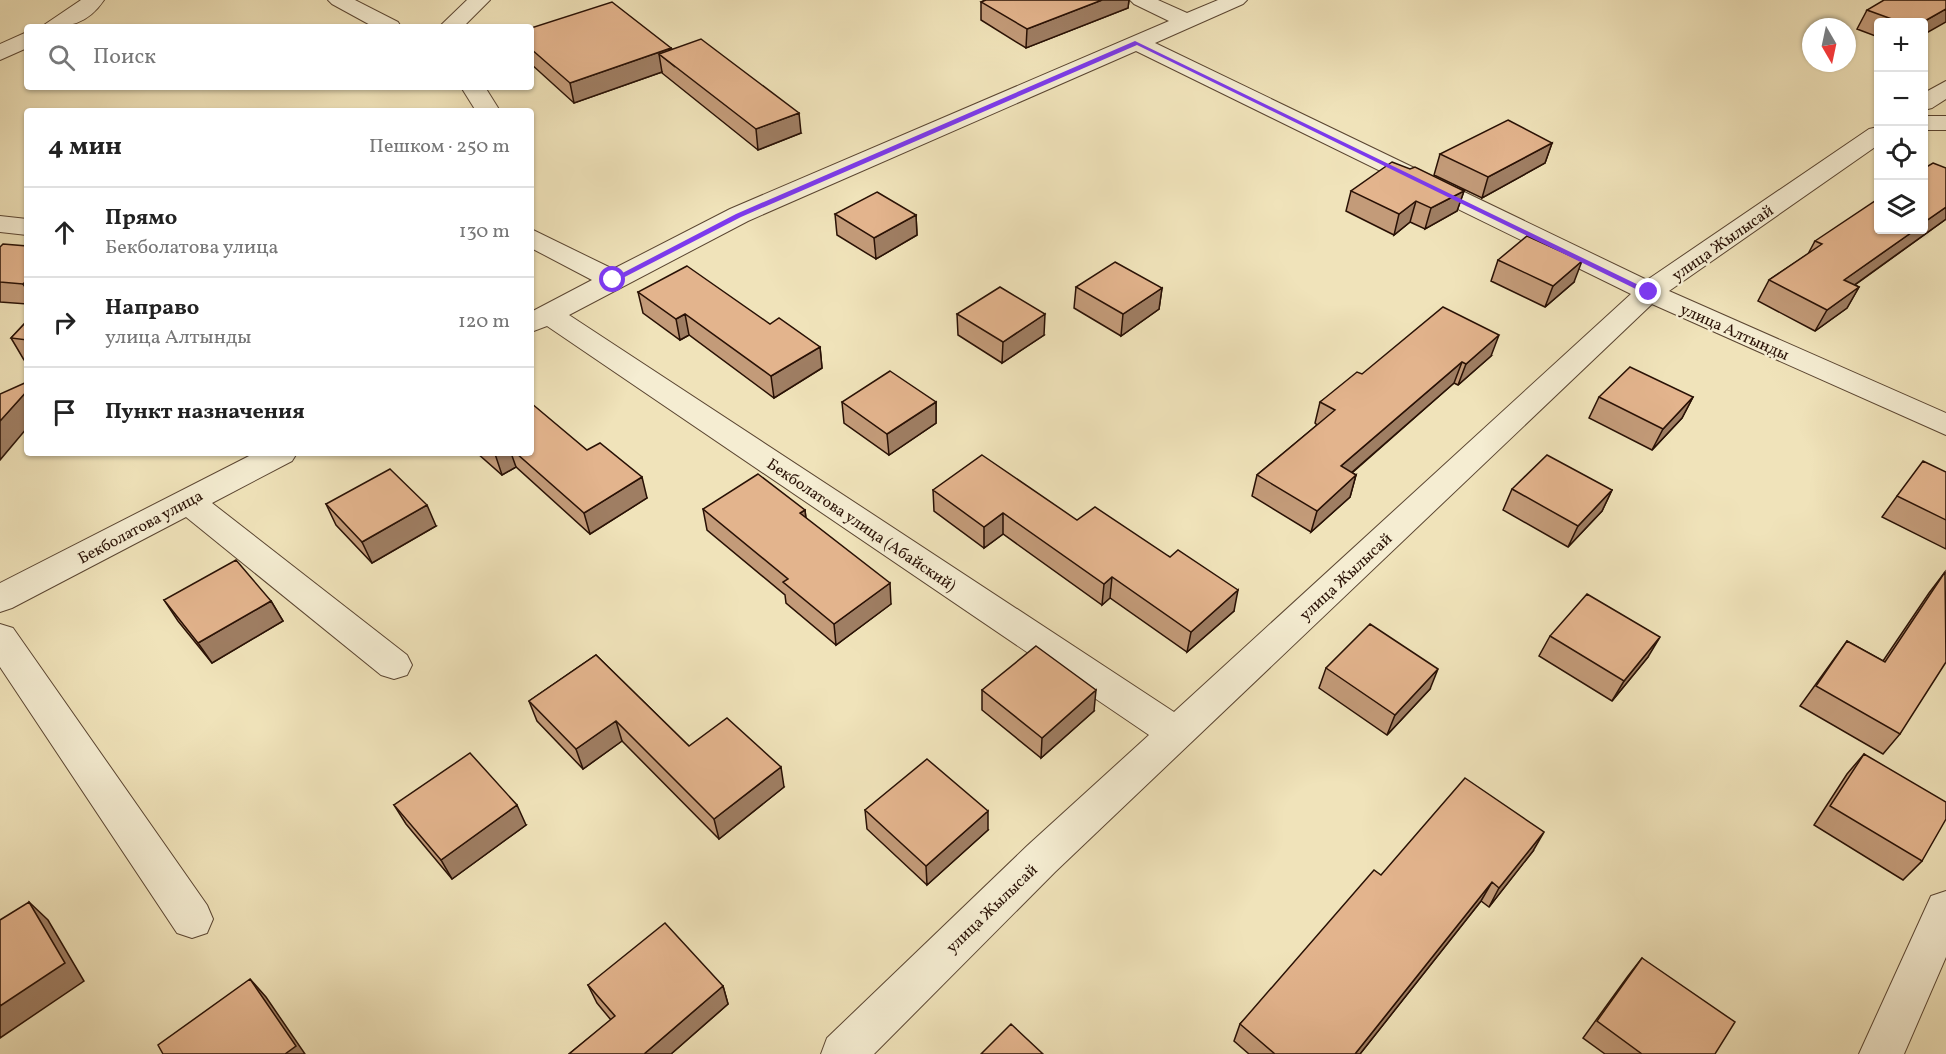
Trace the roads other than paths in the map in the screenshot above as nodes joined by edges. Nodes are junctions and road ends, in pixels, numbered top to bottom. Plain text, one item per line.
1 (93, 0) edge
2 (339, 0) edge
3 (479, 0) edge
4 (1141, 0) edge
5 (1236, 0) edge
6 (1187, 21) junction
7 (58, 24) edge
8 (384, 24) edge
9 (453, 24) edge
10 (24, 41) edge
11 (1137, 43) junction
12 (0, 53) edge
13 (1946, 88) edge
14 (475, 90) edge
15 (1928, 100) edge
16 (486, 108) edge
17 (1928, 123) edge
18 (1946, 123) edge
19 (1874, 137) edge
20 (0, 224) edge
21 (24, 227) edge
22 (534, 238) edge
23 (613, 280) junction
24 (1649, 292) junction
25 (540, 319) edge
26 (1946, 425) edge
27 (275, 456) edge
28 (188, 501) junction
29 (0, 599) edge
30 (0, 638) edge
31 (394, 665) dead end
32 (1176, 733) junction
33 (1946, 910) edge
34 (192, 919) dead end
35 (843, 1054) edge
36 (1881, 1054) edge

1 - 7 street
2 - 8 street
3 - 9 street
4 - 6 street
5 - 6 street
6 - 11 street
10 - 12 street
11 - 23 street
11 - 24 street, улица Алтынды
13 - 15 street
14 - 16 street
17 - 18 street
19 - 24 street, улица Жылысай
20 - 21 street
22 - 23 street
23 - 25 street
24 - 26 street, улица Алтынды
24 - 32 street, улица Жылысай
25 - 32 street, Бекболатова улица (Абайский)
27 - 28 street, Бекболатова улица
28 - 29 street, Бекболатова улица
28 - 31 street
30 - 34 street
32 - 35 street, улица Жылысай
33 - 36 street

